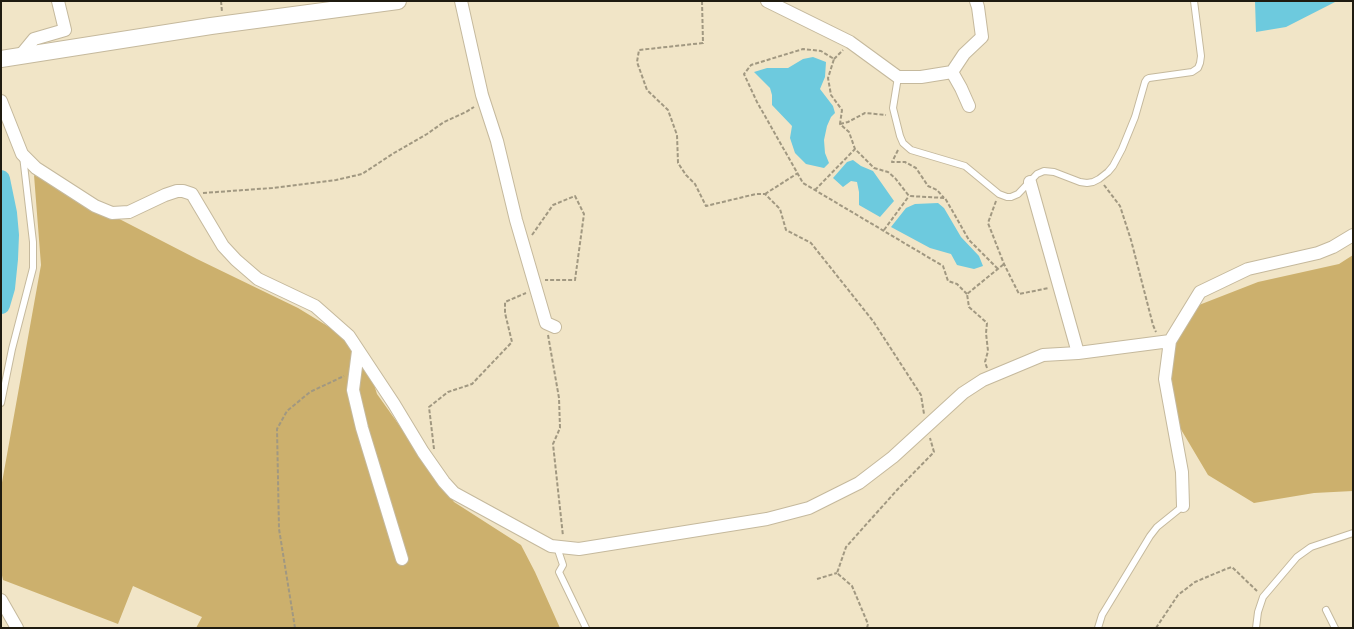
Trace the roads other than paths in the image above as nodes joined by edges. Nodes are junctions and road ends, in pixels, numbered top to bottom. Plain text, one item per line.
1 (58, 1) edge
2 (398, 1) edge
3 (461, 1) edge
4 (767, 1) edge
5 (976, 1) edge
6 (1194, 1) edge
7 (20, 56) junction
8 (1, 59) edge
9 (952, 72) junction
10 (898, 77) junction
11 (1, 101) edge
12 (969, 106) dead end
13 (22, 154) junction
14 (1030, 182) junction
15 (1353, 235) edge
16 (551, 325) road end
17 (1166, 342) junction
18 (358, 351) junction
19 (1078, 353) junction
20 (1, 403) edge
21 (1183, 506) joint
22 (1353, 533) edge
23 (561, 547) junction
24 (402, 559) dead end
25 (1, 600) edge
26 (1326, 610) dead end
27 (17, 628) edge
28 (586, 628) edge
29 (1098, 628) edge
30 (1256, 628) edge
31 (1335, 628) edge

1 - 7 street
2 - 7 street
3 - 16 street
4 - 10 street
5 - 9 street
6 - 14 lane
7 - 8 street
9 - 10 street
9 - 12 street
10 - 14 lane
11 - 13 street
13 - 18 street
13 - 20 lane
14 - 19 street
15 - 17 street
17 - 19 street
17 - 21 street
18 - 23 street
18 - 24 street
19 - 23 street
21 - 29 lane
22 - 30 lane
23 - 28 lane
25 - 27 street
26 - 31 lane

